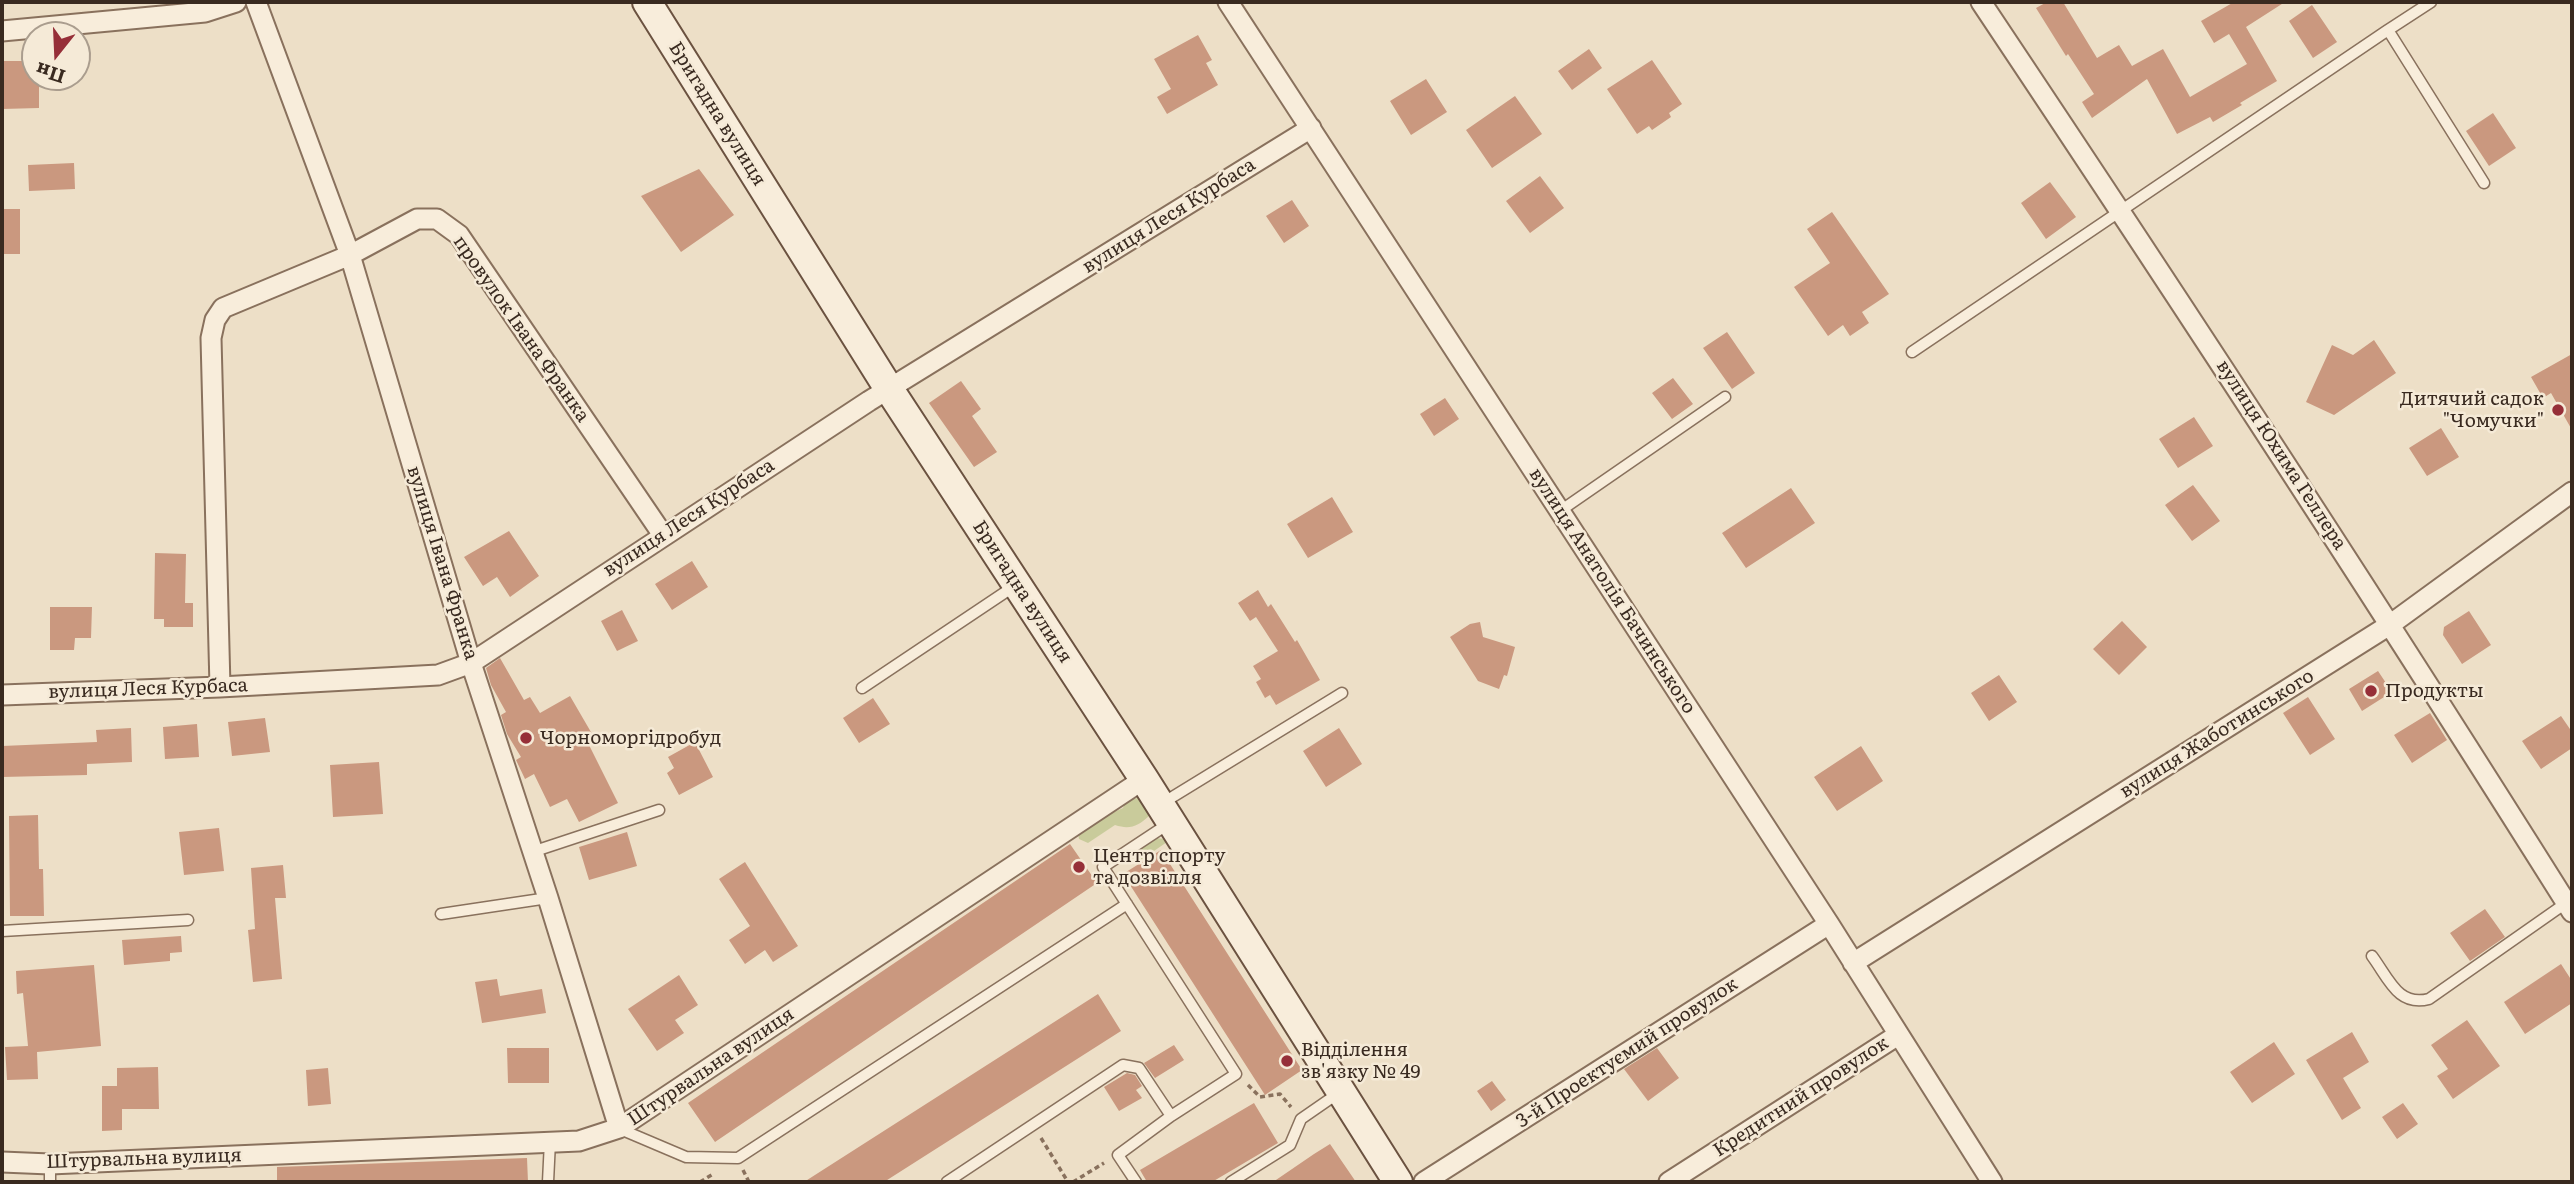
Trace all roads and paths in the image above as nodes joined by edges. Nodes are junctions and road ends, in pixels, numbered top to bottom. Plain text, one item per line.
1 (236, 2) edge
2 (256, 2) edge
3 (647, 2) edge
4 (1228, 2) edge
5 (1981, 2) edge
6 (2431, 2) edge
7 (2388, 30) junction
8 (2, 31) edge
9 (1311, 128) junction
10 (2484, 183) dead end
11 (2122, 211) junction
12 (350, 255) junction
13 (1912, 352) dead end
14 (888, 389) junction
15 (1725, 397) dead end
16 (2572, 492) edge
17 (1560, 511) junction
18 (663, 535) junction
19 (1017, 584) junction
20 (2391, 624) junction
21 (471, 663) junction
22 (220, 687) junction
23 (862, 688) dead end
24 (1342, 693) dead end
25 (2, 695) edge
26 (1144, 779) junction
27 (659, 810) dead end
28 (1165, 813) junction
29 (532, 852) junction
30 (548, 898) junction
31 (1127, 904) junction
32 (2569, 907) edge
33 (441, 914) dead end
34 (188, 920) dead end
35 (1829, 924) junction
36 (2, 931) edge
37 (2372, 956) dead end
38 (1853, 963) junction
39 (1898, 1035) junction
40 (1236, 1074) junction
41 (1340, 1092) junction
42 (1171, 1116) junction
43 (1301, 1119) junction
44 (1033, 1124) junction
45 (619, 1128) junction
46 (550, 1141) junction
47 (1118, 1155) junction
48 (2, 1162) edge
49 (50, 1173) edge
50 (548, 1182) edge
51 (947, 1182) edge
52 (1071, 1182) edge
53 (1136, 1182) edge
54 (1231, 1182) edge
55 (1398, 1182) edge
56 (1424, 1182) edge
57 (1669, 1182) edge
58 (1992, 1182) edge

1 - 8 street
2 - 12 street, вулиця Івана Франка
3 - 14 street, Бригадна вулиця
4 - 9 street, вулиця Анатолія Бачинського
5 - 11 street, вулиця Юхима Геллера
6 - 7 lane
7 - 10 lane
7 - 11 lane
9 - 14 street, вулиця Леся Курбаса
9 - 17 street, вулиця Анатолія Бачинського
11 - 13 lane
11 - 20 street, вулиця Юхима Геллера
12 - 18 street, провулок Івана Франка
12 - 21 street, вулиця Івана Франка
12 - 22 street, провулок Івана Франка
14 - 18 street, вулиця Леся Курбаса
14 - 19 street, Бригадна вулиця
15 - 17 lane
16 - 20 street, вулиця Жаботинського
17 - 35 street, вулиця Анатолія Бачинського
18 - 21 street, вулиця Леся Курбаса
19 - 23 lane
19 - 26 street, Бригадна вулиця
20 - 32 street, вулиця Юхима Геллера
20 - 38 street, вулиця Жаботинського
21 - 22 street, вулиця Леся Курбаса
21 - 29 street, вулиця Івана Франка
22 - 25 street, вулиця Леся Курбаса
24 - 28 lane
26 - 28 street, Бригадна вулиця
26 - 45 street, Штурвальна вулиця
27 - 29 lane
28 - 31 lane
28 - 41 street, Бригадна вулиця
29 - 30 street, вулиця Івана Франка
30 - 33 lane
30 - 45 street, вулиця Івана Франка
31 - 40 lane
31 - 45 lane
32 - 37 lane
34 - 36 lane
35 - 38 street, вулиця Анатолія Бачинського
35 - 56 street, 3-й Проектуємий провулок
38 - 39 street, вулиця Анатолія Бачинського
39 - 57 street, Кредитний провулок
39 - 58 street, вулиця Анатолія Бачинського
40 - 42 lane
40 - 43 path
41 - 43 lane
41 - 55 street, Бригадна вулиця
42 - 44 lane
42 - 47 lane
43 - 54 lane
44 - 51 lane
44 - 52 path
45 - 46 street, Штурвальна вулиця
46 - 49 street, Штурвальна вулиця
46 - 50 lane
47 - 52 path
47 - 53 lane
48 - 49 street, Штурвальна вулиця

